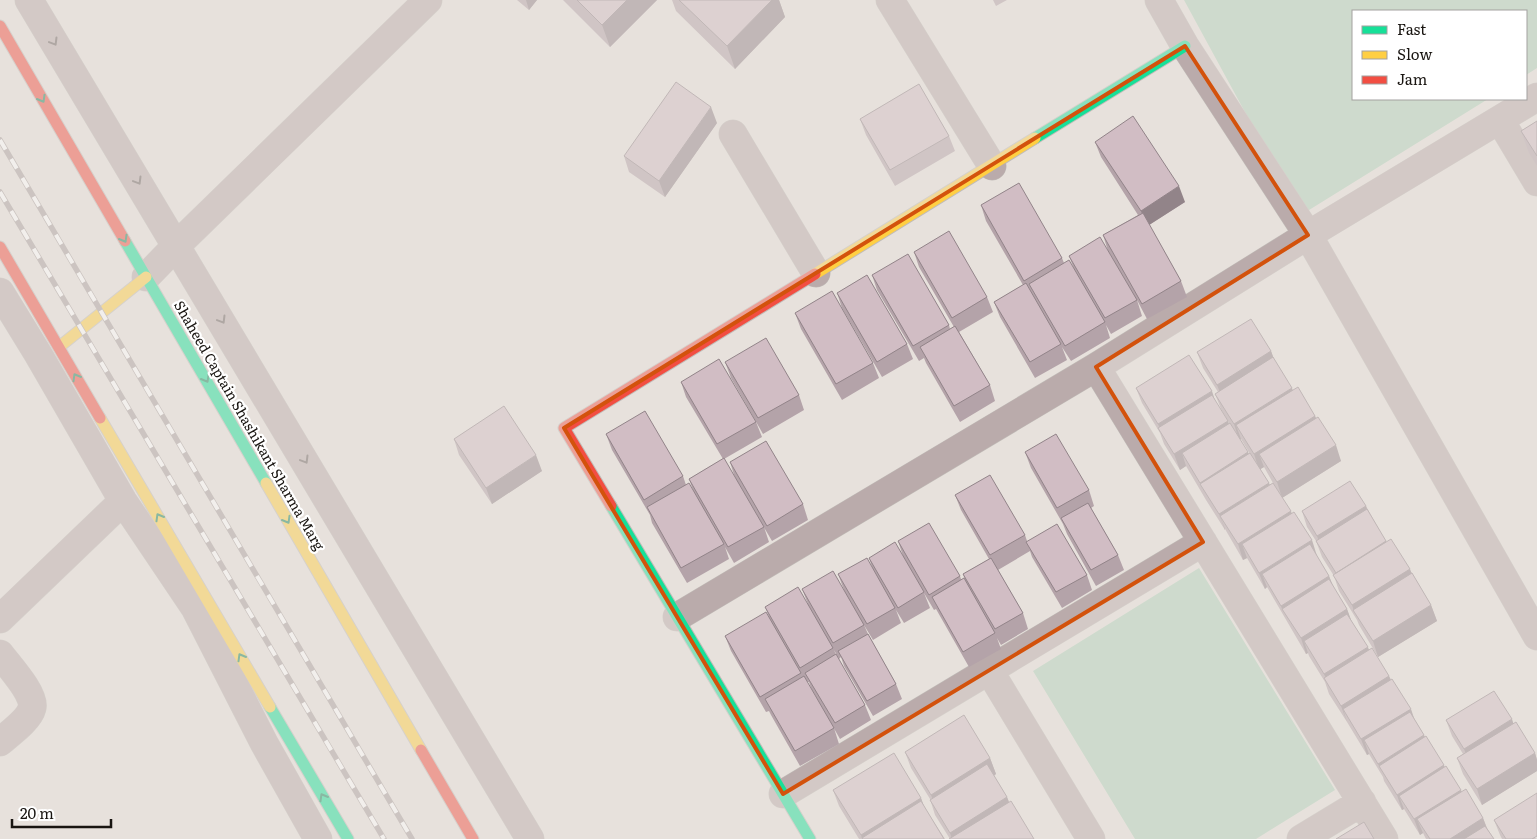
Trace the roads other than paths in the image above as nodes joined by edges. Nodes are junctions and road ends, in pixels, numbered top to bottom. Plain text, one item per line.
1 (29, 0) edge
2 (428, 0) edge
3 (890, 0) edge
4 (1159, 0) edge
5 (0, 26) edge
6 (1185, 46) junction
7 (1537, 97) edge
8 (1500, 120) junction
9 (733, 134) dead end
10 (992, 166) junction
11 (1537, 182) edge
12 (1308, 235) junction
13 (177, 245) junction
14 (0, 247) edge
15 (816, 273) junction
16 (146, 277) junction
17 (0, 292) edge
18 (59, 347) junction
19 (1096, 367) junction
20 (123, 501) junction
21 (1202, 542) junction
22 (677, 617) junction
23 (0, 619) edge
24 (1537, 636) edge
25 (0, 654) edge
26 (989, 670) junction
27 (0, 742) edge
28 (784, 794) junction
29 (1362, 802) junction
30 (318, 839) edge
31 (348, 839) edge
32 (473, 839) edge
33 (530, 839) edge
34 (810, 839) edge
35 (1091, 839) edge
36 (1301, 839) edge
37 (1384, 839) edge

1 -> 13 street
2 - 13 street
3 - 10 street
4 - 6 street
5 -> 16 main road, Shaheed Captain Shashikant Sharma Marg
6 - 10 main road
6 - 12 street
7 - 8 street
8 - 11 street
8 - 12 street
9 - 15 street
10 - 15 main road
12 - 19 street
12 - 24 street
13 - 16 street
13 -> 33 street
14 - 18 main road
15 - 22 main road
16 - 18 main road
16 -> 32 main road, Shaheed Captain Shashikant Sharma Marg
17 - 20 street
31 -> 18 main road
19 - 21 street
19 - 22 street
20 - 23 street
20 - 30 street
21 - 26 street
21 - 29 street
22 - 28 main road
25 - 27 street
26 - 28 street
26 - 35 street
28 - 34 main road
29 - 36 street
29 - 37 street

